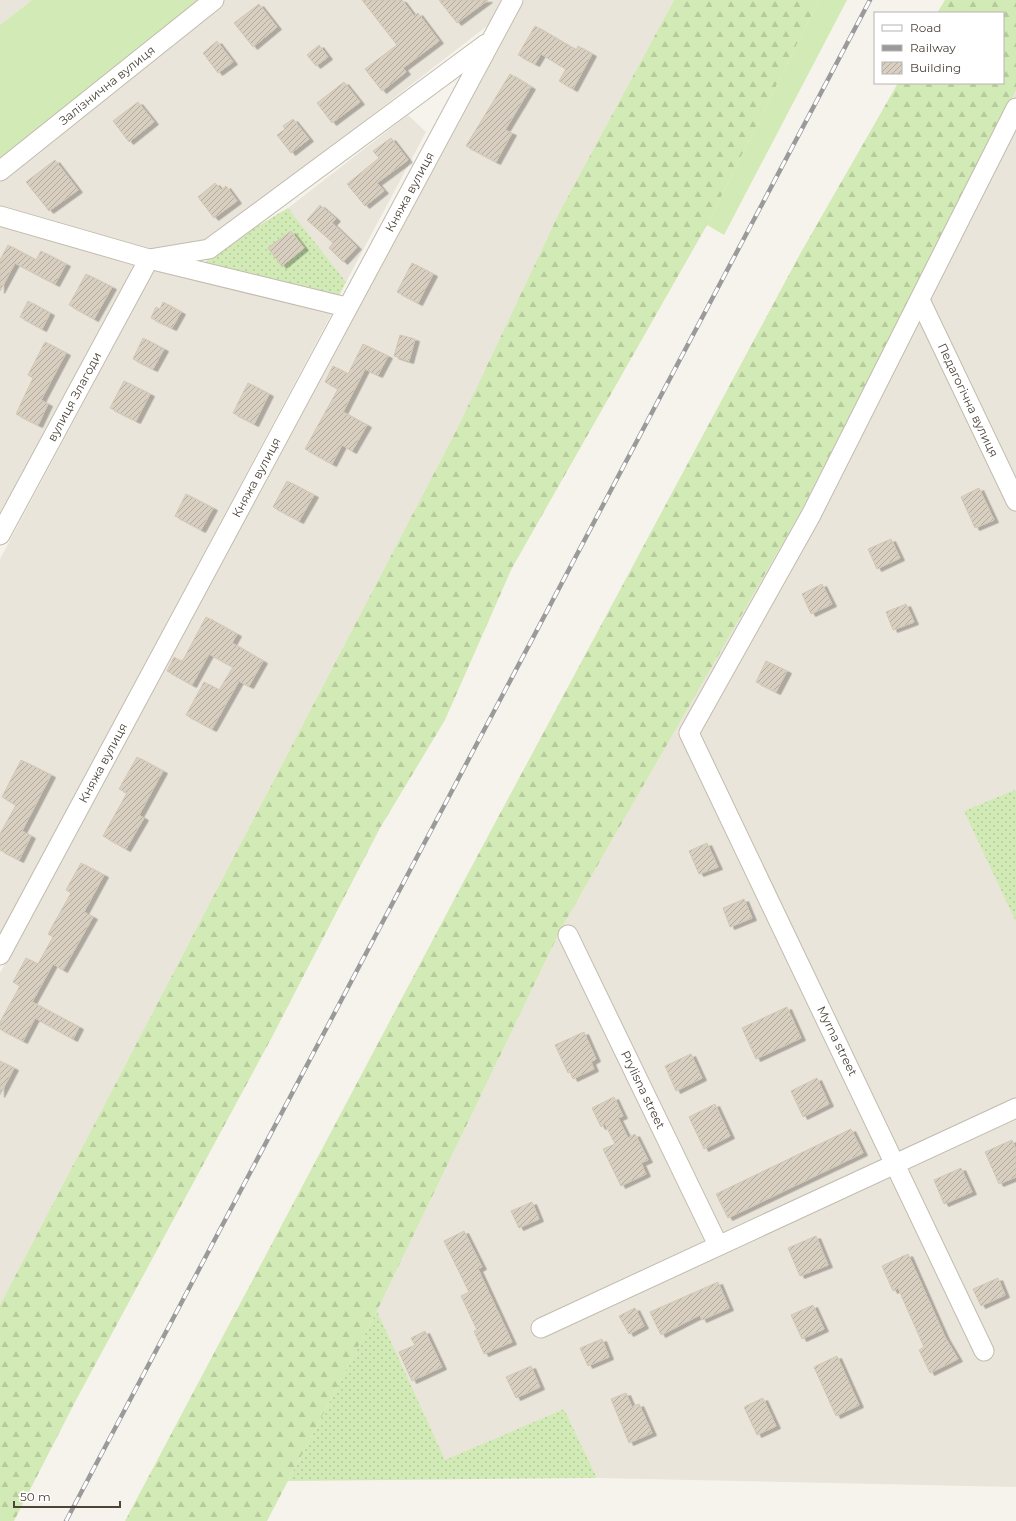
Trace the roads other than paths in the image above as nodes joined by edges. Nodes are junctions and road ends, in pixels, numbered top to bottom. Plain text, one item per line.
1 (214, 0) edge
2 (513, 0) edge
3 (491, 40) junction
4 (1016, 108) edge
5 (0, 171) edge
6 (0, 216) edge
7 (149, 259) junction
8 (920, 300) junction
9 (346, 308) junction
10 (1016, 500) edge
11 (0, 535) edge
12 (568, 935) dead end
13 (0, 955) edge
14 (1016, 1108) edge
15 (896, 1162) junction
16 (718, 1245) junction
17 (541, 1328) dead end
18 (984, 1351) dead end

1 - 5 street, Залізнична вулиця
2 - 3 street, Княжа вулиця
3 - 7 street
3 - 9 street, Княжа вулиця
4 - 8 street
6 - 7 street
7 - 9 street
7 - 11 street, вулиця Злагоди
8 - 10 street, Педагогічна вулиця
8 - 15 street, Myrna street
9 - 13 street, Княжа вулиця
12 - 16 street, Prylisna street
14 - 15 street
15 - 16 street
15 - 18 street, Myrna street
16 - 17 street

